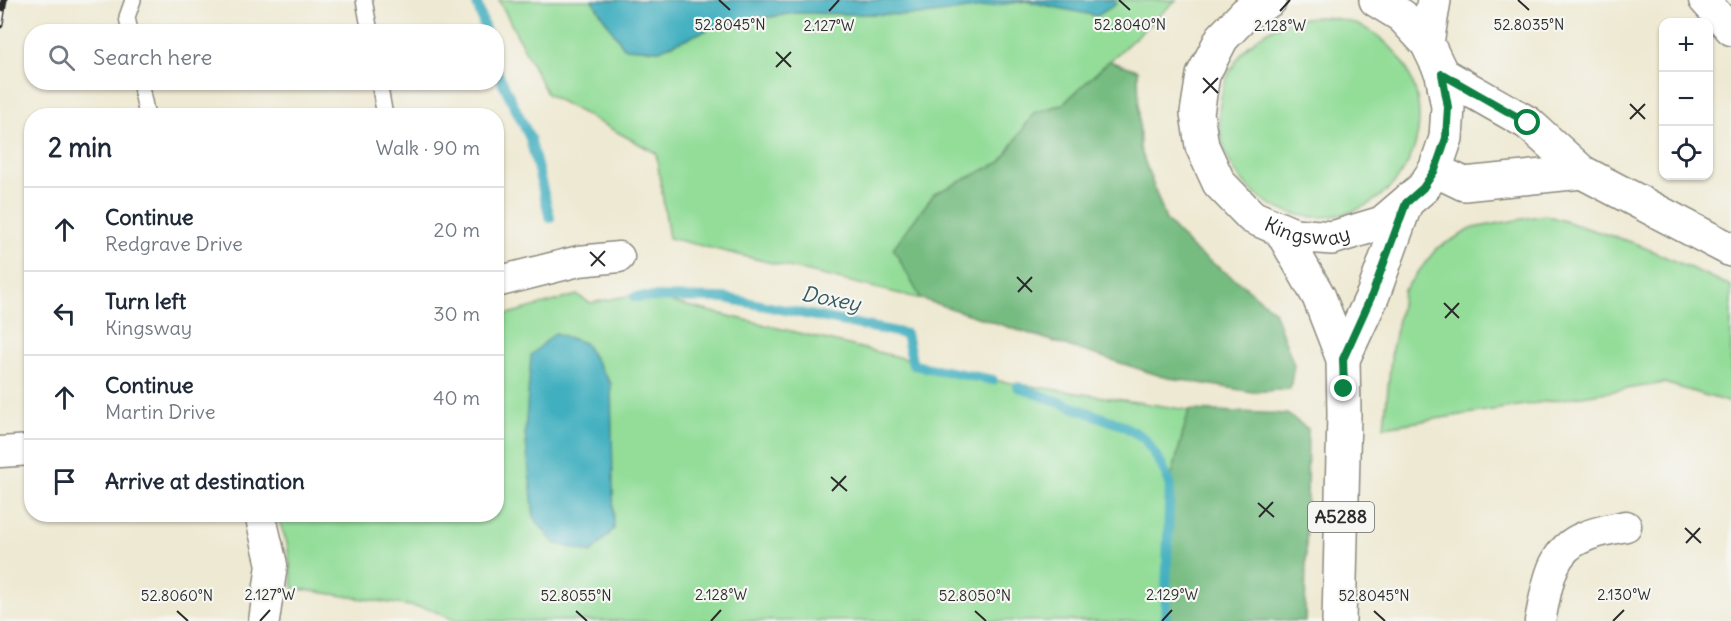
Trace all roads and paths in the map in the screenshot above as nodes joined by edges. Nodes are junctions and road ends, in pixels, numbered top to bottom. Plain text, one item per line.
1 (133, 0) edge
2 (364, 0) edge
3 (1270, 0) edge
4 (1376, 0) edge
5 (1434, 0) edge
6 (1704, 0) edge
7 (128, 24) edge
8 (368, 24) edge
9 (1731, 30) edge
10 (1426, 43) junction
11 (1442, 74) junction
12 (142, 90) edge
13 (380, 90) edge
14 (145, 108) edge
15 (384, 108) edge
16 (1435, 170) junction
17 (1582, 172) junction
18 (1406, 203) junction
19 (1281, 230) junction
20 (1731, 250) edge
21 (619, 257) dead end
22 (504, 280) edge
23 (1343, 359) junction
24 (24, 450) edge
25 (0, 452) edge
26 (262, 522) edge
27 (1626, 526) dead end
28 (264, 621) edge
29 (1339, 621) edge
30 (1540, 621) edge

1 - 7 lane
2 - 8 lane
3 - 19 main road, Kingsway / A5288
4 - 10 main road, Kingsway / A5288
5 - 10 main road
6 - 9 street
10 - 11 main road, Kingsway / A5288
11 - 16 main road, Kingsway / A5288
11 - 17 main road
12 - 14 lane
13 - 15 lane
16 - 17 main road
16 - 18 main road, Kingsway / A5288
17 - 20 main road
18 - 19 main road, Kingsway / A5288
18 - 23 main road, A5288
19 - 23 main road, A5288
21 - 22 street
23 - 29 main road, A5288
24 - 25 street
26 - 28 street
27 - 30 street

